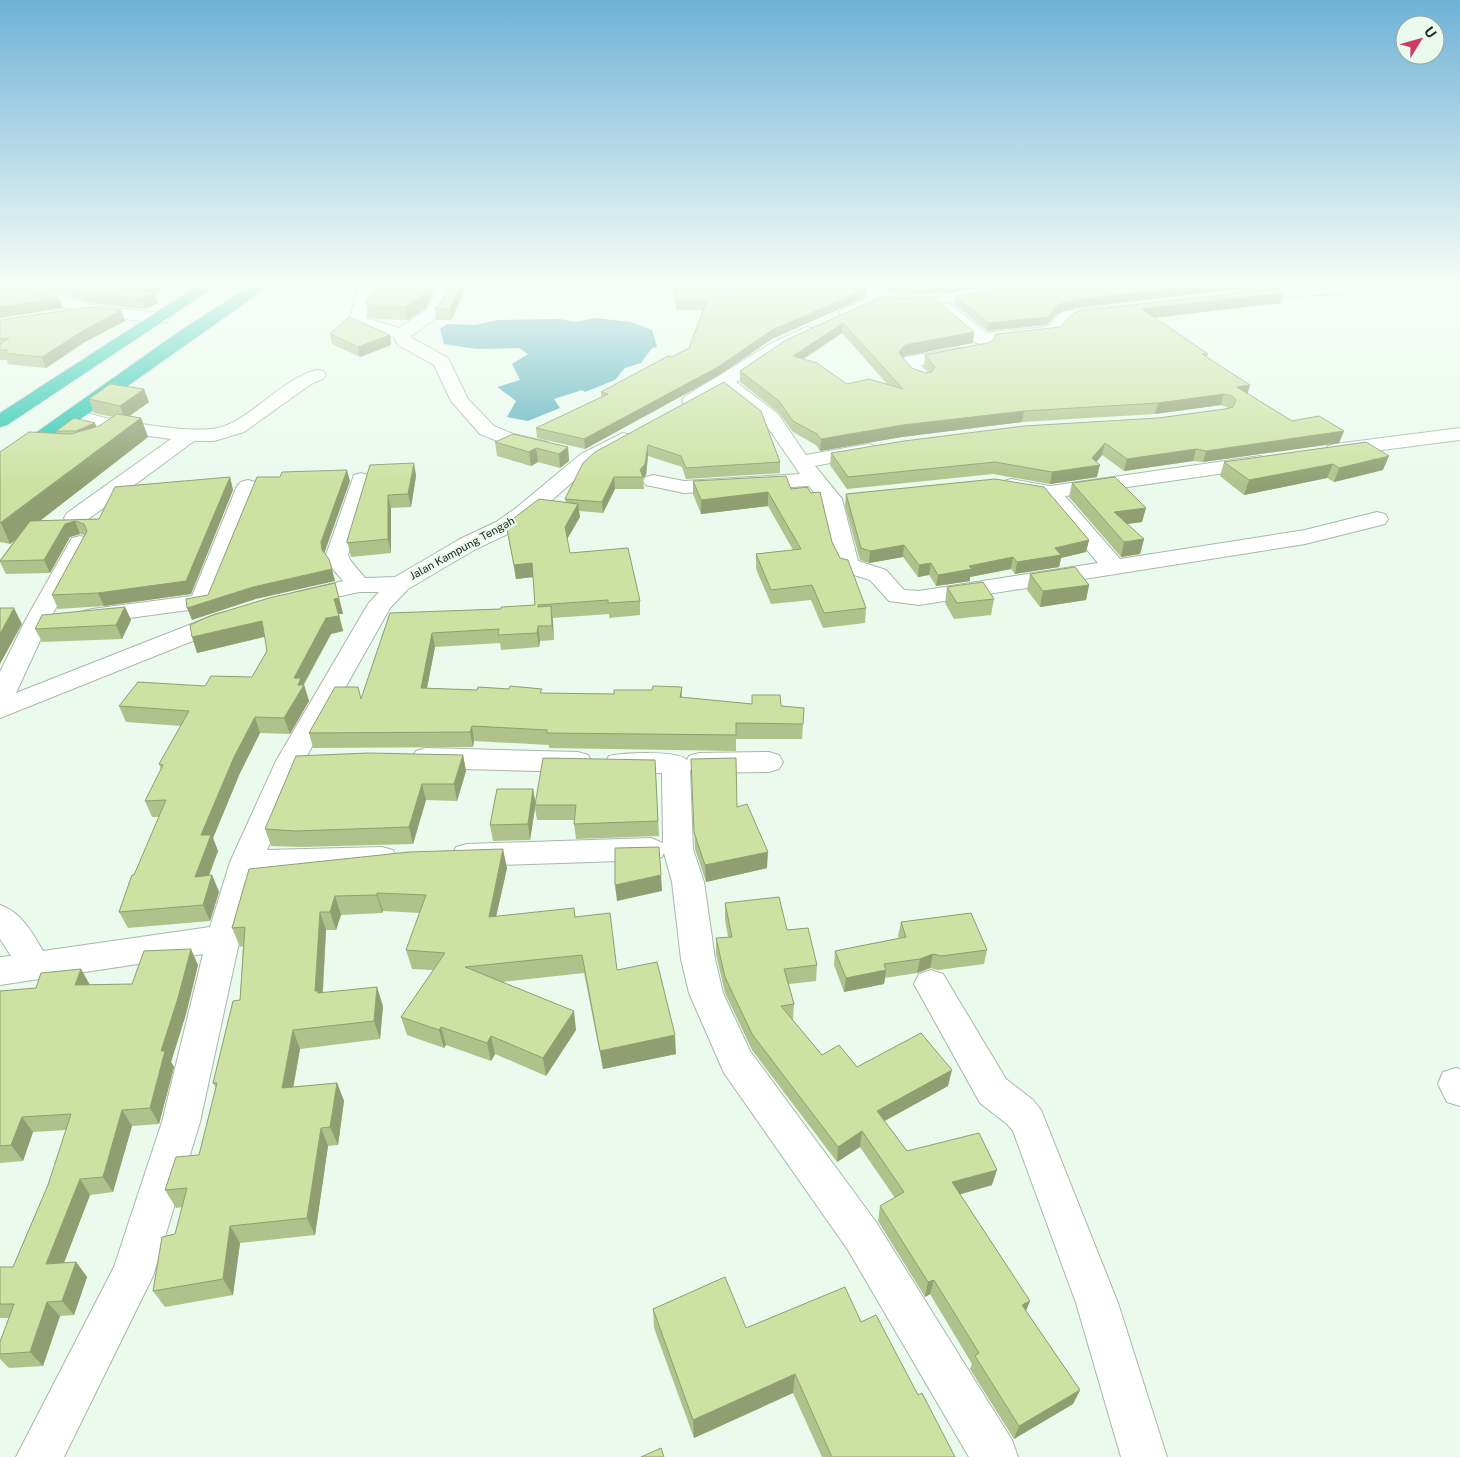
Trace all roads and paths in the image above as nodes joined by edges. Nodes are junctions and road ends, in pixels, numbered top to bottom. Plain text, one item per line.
1 (107, 352) edge
2 (162, 352) edge
3 (422, 352) edge
4 (770, 352) edge
5 (958, 352) edge
6 (317, 375) dead end
7 (923, 378) edge
8 (59, 382) junction
9 (725, 382) junction
10 (110, 389) junction
11 (673, 410) edge
12 (72, 416) junction
13 (0, 422) edge
14 (120, 426) junction
15 (639, 429) edge
16 (1460, 434) edge
17 (190, 435) junction
18 (96, 442) edge
19 (32, 445) junction
20 (883, 447) edge
21 (59, 448) edge
22 (1315, 453) edge
23 (573, 454) junction
24 (1277, 459) edge
25 (801, 462) junction
26 (0, 467) edge
27 (361, 479) dead end
28 (816, 479) junction
29 (653, 481) dead end
30 (993, 482) edge
31 (248, 486) dead end
32 (1050, 492) junction
33 (75, 518) edge
34 (1378, 520) dead end
35 (80, 544) edge
36 (1113, 566) junction
37 (400, 584) junction
38 (359, 585) junction
39 (285, 602) edge
40 (204, 613) junction
41 (241, 614) edge
42 (38, 619) junction
43 (0, 699) edge
44 (0, 709) edge
45 (401, 758) edge
46 (769, 762) dead end
47 (675, 764) junction
48 (678, 849) junction
49 (246, 862) junction
50 (0, 918) edge
51 (223, 938) junction
52 (34, 966) junction
53 (0, 971) edge
54 (931, 984) dead end
55 (39, 1457) edge
56 (995, 1457) edge
57 (1144, 1457) edge

1 - 8 highway
2 - 10 highway
3 - 23 street
4 - 9 street
5 - 7 street
6 - 17 street
8 - 10 highway
8 - 13 highway
9 - 11 street
9 - 25 street
10 - 12 highway
12 - 14 street
12 - 19 highway
14 - 17 street
14 - 18 street
15 - 23 street, Jalan Kampung Tengah
16 - 22 street
17 - 33 street
19 - 21 street
19 - 26 highway
20 - 25 street
23 - 37 street, Jalan Kampung Tengah
24 - 32 street
25 - 28 street
27 - 38 street
28 - 29 street
28 - 36 street
30 - 32 street
31 - 40 street
32 - 36 street
34 - 36 street
35 - 42 street
37 - 38 street, Jalan Kampung Tengah
37 - 49 street
38 - 39 street, Jalan Kampung Tengah
40 - 41 street
40 - 42 street
40 - 44 street
42 - 43 street
45 - 47 street
46 - 47 street
47 - 48 street
48 - 49 street
48 - 56 street
49 - 51 street
50 - 52 street
51 - 52 street
51 - 55 street
52 - 53 street
54 - 57 street

